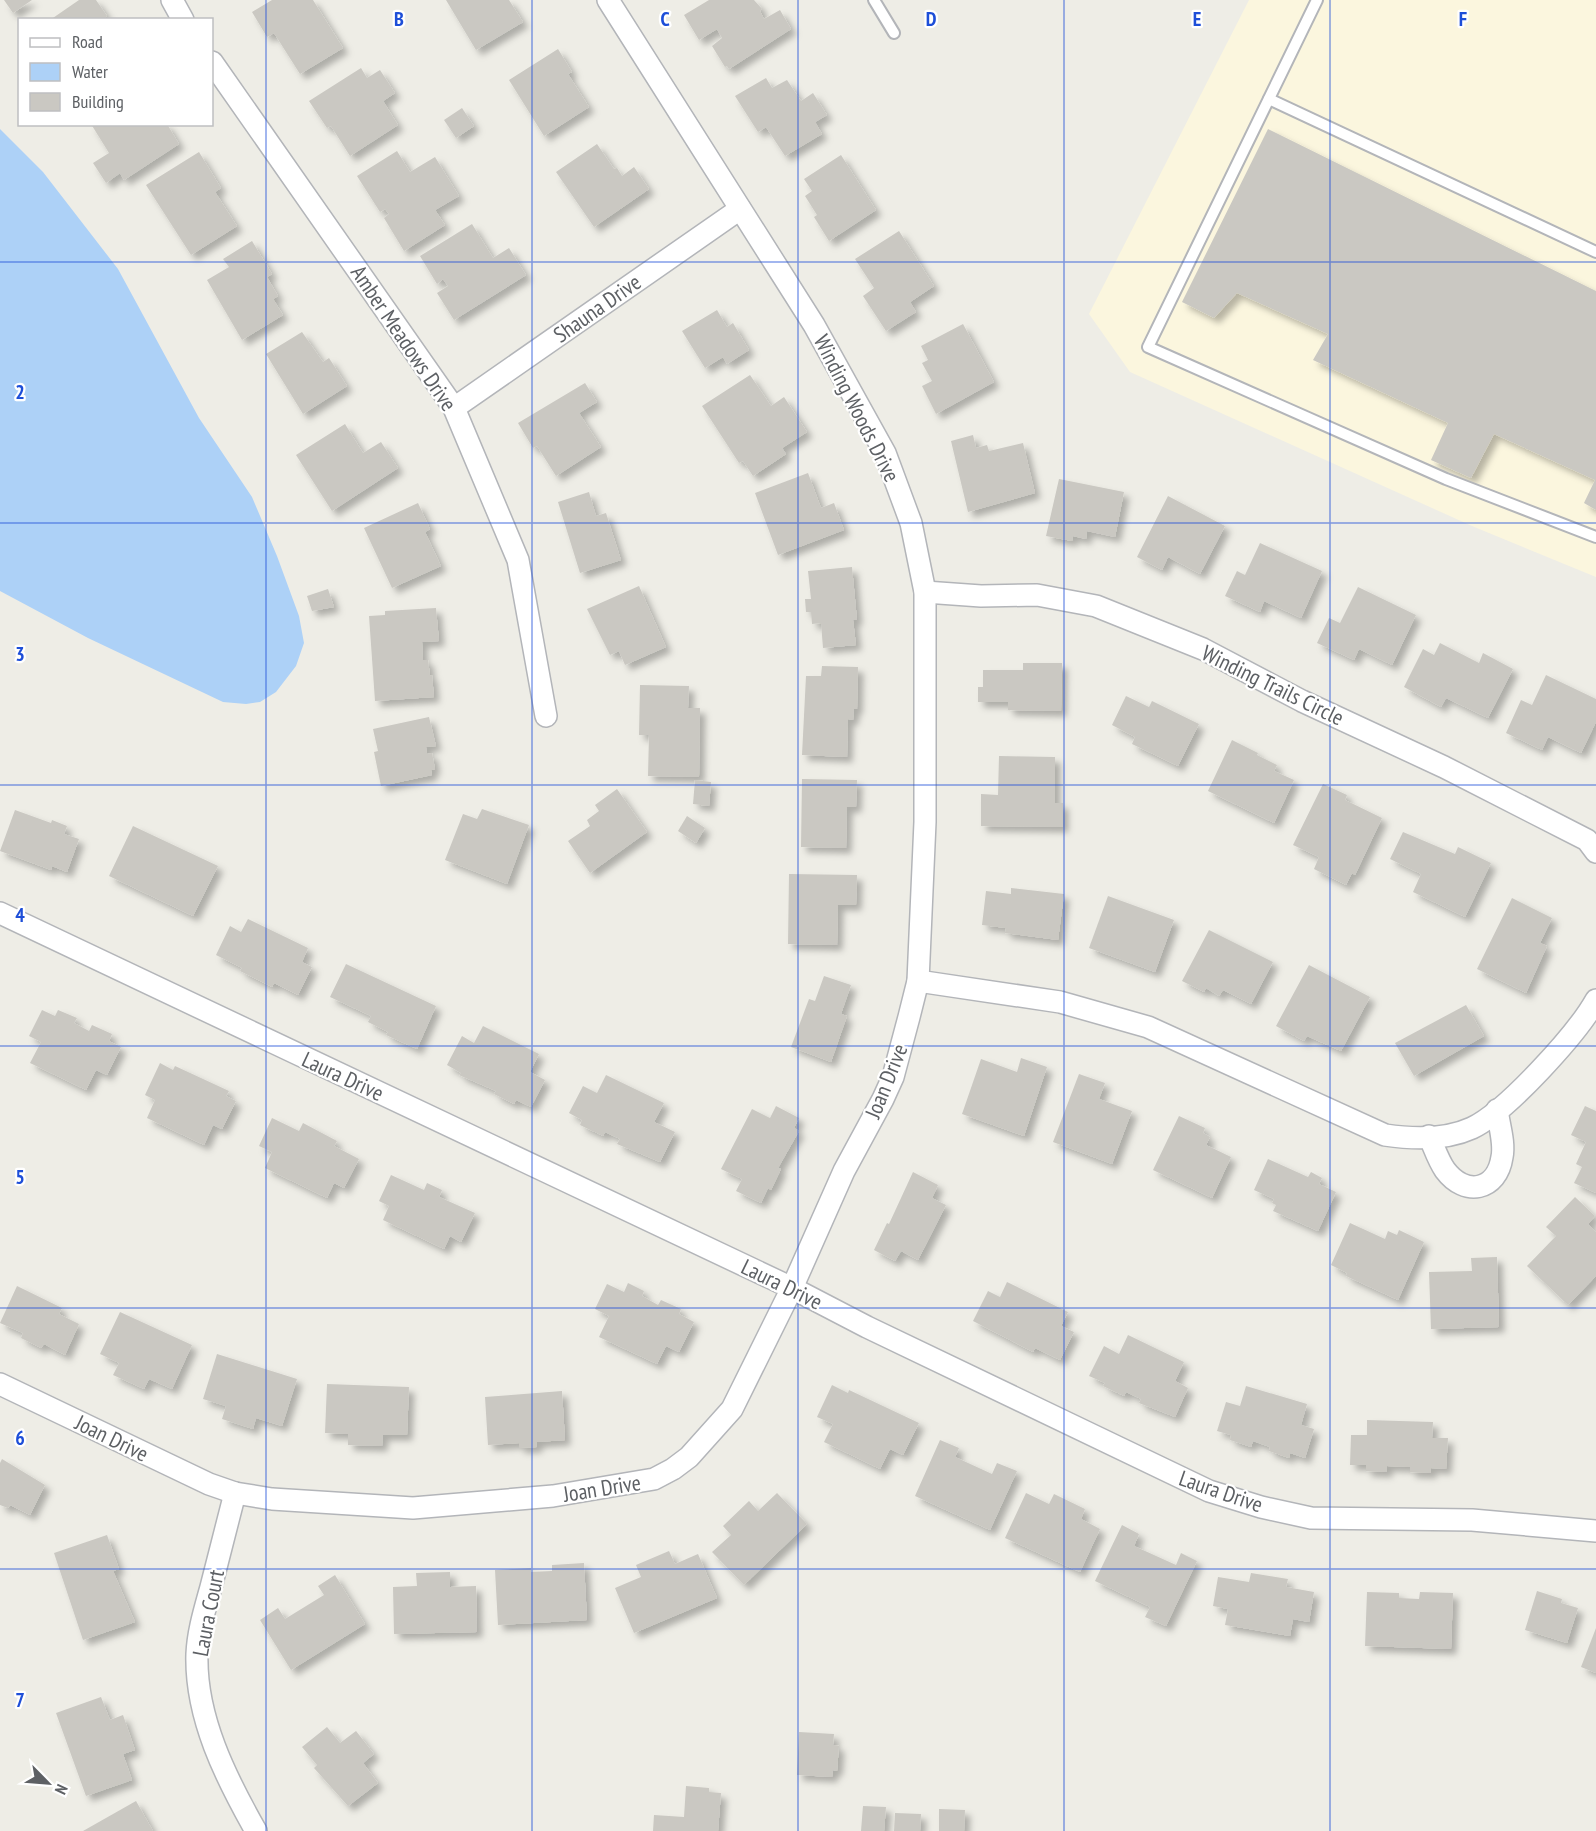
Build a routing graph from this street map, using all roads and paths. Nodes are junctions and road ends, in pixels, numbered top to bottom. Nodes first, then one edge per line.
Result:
1 (172, 0) edge
2 (608, 0) edge
3 (874, 0) edge
4 (1317, 0) edge
5 (182, 18) edge
6 (894, 33) dead end
7 (213, 63) edge
8 (1269, 99) junction
9 (740, 209) junction
10 (1596, 252) edge
11 (454, 408) junction
12 (1596, 537) edge
13 (925, 592) junction
14 (546, 716) dead end
15 (1596, 852) edge
16 (0, 913) edge
17 (918, 981) junction
18 (1596, 1000) edge
19 (1497, 1110) junction
20 (1429, 1136) junction
21 (792, 1288) junction
22 (0, 1384) edge
23 (235, 1493) junction
24 (1596, 1531) edge
25 (256, 1831) edge

1 - 5 street
2 - 9 street, Winding Woods Drive
3 - 6 lane
4 - 8 lane
7 - 11 street, Amber Meadows Drive
8 - 10 lane
8 - 12 lane
9 - 11 street, Shauna Drive
9 - 13 street, Winding Woods Drive
11 - 14 street, Amber Meadows Drive
13 - 15 street, Winding Trails Circle
13 - 17 street, Winding Woods Drive
16 - 21 street, Laura Drive
17 - 20 street
17 - 21 street, Joan Drive
18 - 19 street
19 - 20 street
19 - 20 street
21 - 23 street, Joan Drive
21 - 24 street, Laura Drive
22 - 23 street, Joan Drive
23 - 25 street, Laura Court

